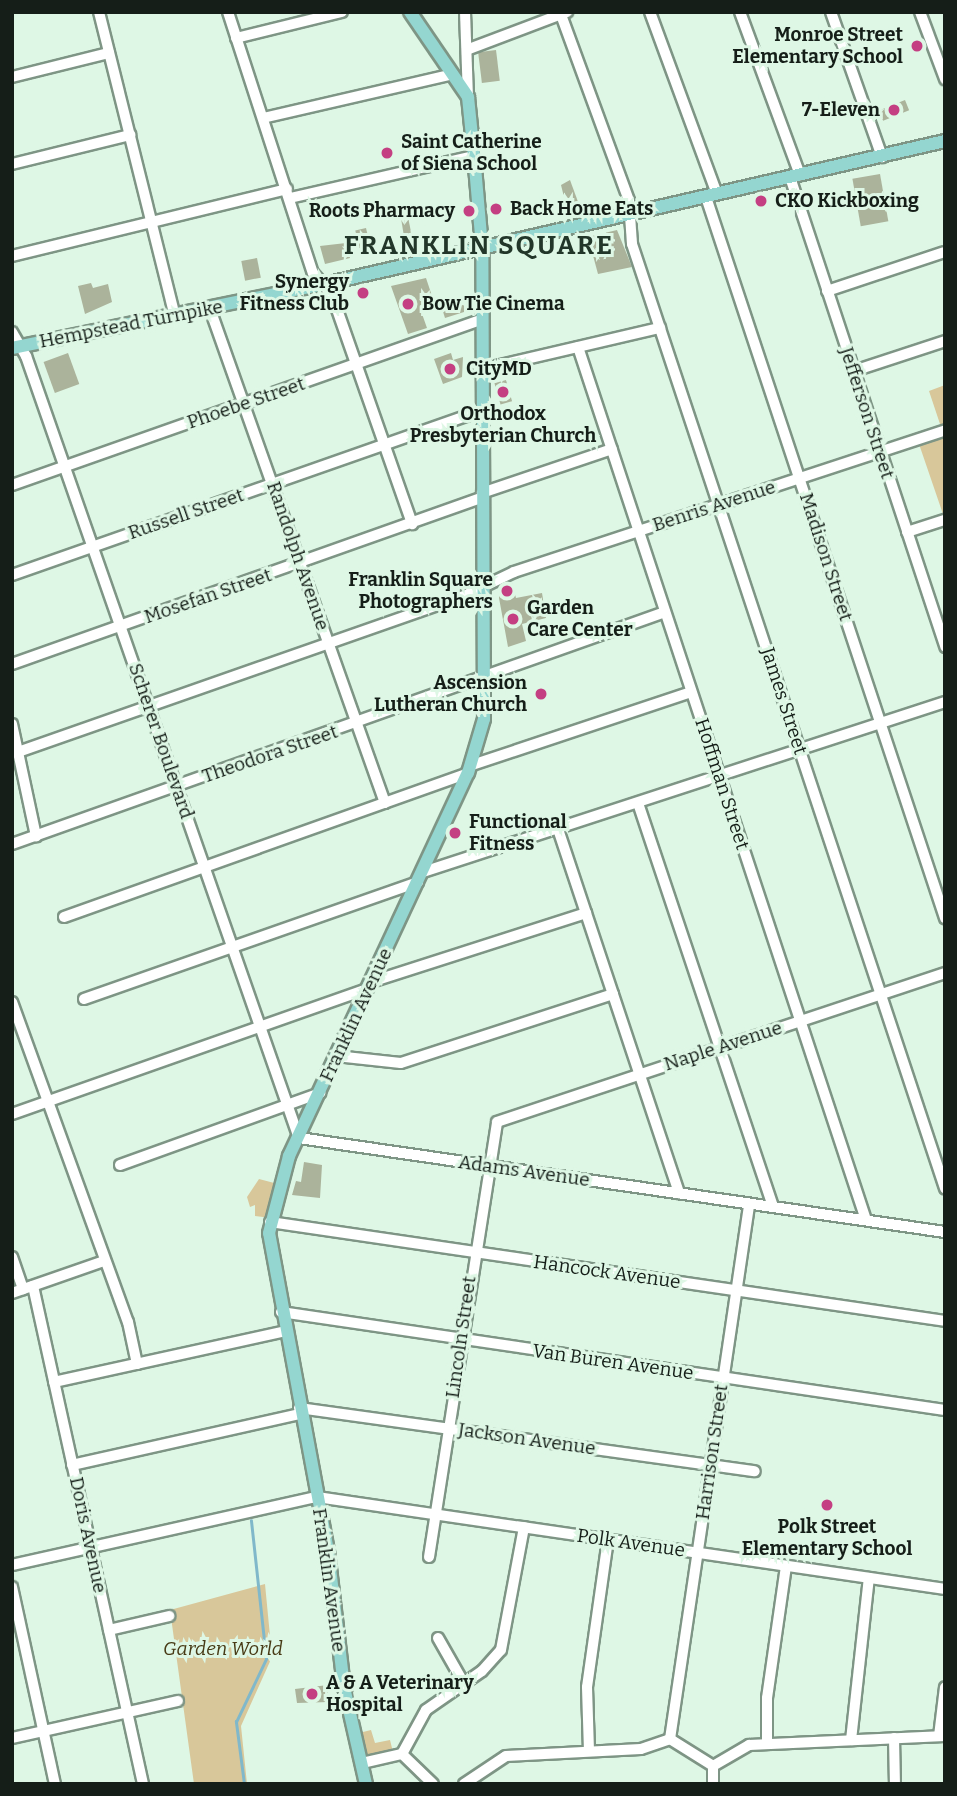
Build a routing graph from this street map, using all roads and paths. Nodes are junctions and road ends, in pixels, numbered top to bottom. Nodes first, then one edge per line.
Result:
1 (99, 12) edge
2 (228, 12) edge
3 (342, 12) edge
4 (410, 12) edge
5 (465, 12) edge
6 (650, 12) edge
7 (740, 12) edge
8 (831, 12) edge
9 (920, 12) edge
10 (563, 13) edge
11 (236, 38) junction
12 (469, 49) junction
13 (109, 53) junction
14 (453, 74) junction
15 (12, 77) edge
16 (945, 79) edge
17 (468, 97) junction
18 (264, 118) junction
19 (130, 135) junction
20 (945, 141) edge
21 (474, 156) junction
22 (882, 157) junction
23 (12, 164) edge
24 (795, 176) junction
25 (289, 193) junction
26 (711, 196) junction
27 (628, 215) junction
28 (152, 223) junction
29 (482, 247) junction
30 (944, 252) edge
31 (12, 256) edge
32 (325, 284) junction
33 (827, 291) junction
34 (210, 309) junction
35 (174, 316) junction
36 (479, 321) junction
37 (660, 328) junction
38 (12, 332) edge
39 (945, 341) edge
40 (16, 347) edge
41 (578, 347) junction
42 (356, 364) junction
43 (479, 370) junction
44 (854, 371) junction
45 (244, 403) junction
46 (480, 411) junction
47 (945, 430) edge
48 (384, 444) junction
49 (611, 450) junction
50 (880, 452) junction
51 (64, 466) junction
52 (800, 478) junction
53 (272, 483) junction
54 (12, 485) edge
55 (482, 496) junction
56 (719, 505) junction
57 (944, 520) edge
58 (412, 524) junction
59 (638, 531) junction
60 (907, 532) junction
61 (93, 547) junction
62 (300, 563) junction
63 (12, 575) edge
64 (484, 585) junction
65 (945, 609) edge
66 (665, 612) junction
67 (934, 613) junction
68 (121, 626) junction
69 (328, 643) junction
70 (945, 647) edge
71 (12, 664) edge
72 (486, 675) junction
73 (691, 692) junction
74 (945, 702) edge
75 (149, 706) junction
76 (357, 723) junction
77 (880, 723) junction
78 (12, 724) edge
79 (800, 749) junction
80 (18, 752) junction
81 (470, 769) junction
82 (719, 776) junction
83 (177, 786) junction
84 (385, 803) junction
85 (638, 803) junction
86 (558, 829) junction
87 (36, 836) junction
88 (12, 844) edge
89 (205, 866) junction
90 (421, 877) junction
91 (586, 913) junction
92 (64, 916) dead end
93 (945, 918) edge
94 (233, 946) junction
95 (945, 973) edge
96 (369, 985) junction
97 (613, 994) junction
98 (881, 994) junction
99 (84, 999) dead end
100 (12, 1002) edge
101 (800, 1021) junction
102 (262, 1026) junction
103 (720, 1047) junction
104 (336, 1056) junction
105 (639, 1074) junction
106 (320, 1093) junction
107 (47, 1101) junction
108 (288, 1104) junction
109 (12, 1114) edge
110 (500, 1121) joint
111 (299, 1138) junction
112 (120, 1165) dead end
113 (486, 1166) junction
114 (945, 1188) edge
115 (679, 1194) junction
116 (749, 1206) junction
117 (774, 1207) junction
118 (866, 1220) junction
119 (270, 1222) junction
120 (945, 1232) edge
121 (473, 1253) junction
122 (12, 1257) edge
123 (104, 1261) junction
124 (28, 1287) junction
125 (735, 1291) junction
126 (12, 1293) edge
127 (281, 1312) junction
128 (945, 1321) edge
129 (285, 1331) junction
130 (461, 1340) junction
131 (137, 1364) junction
132 (723, 1378) junction
133 (54, 1382) junction
134 (945, 1410) edge
135 (300, 1411) junction
136 (448, 1427) junction
137 (72, 1465) junction
138 (710, 1465) junction
139 (755, 1472) dead end
140 (317, 1497) junction
141 (435, 1514) junction
142 (524, 1527) junction
143 (608, 1539) junction
144 (90, 1548) junction
145 (698, 1553) junction
146 (429, 1557) dead end
147 (12, 1565) edge
148 (786, 1566) junction
149 (869, 1578) junction
150 (12, 1587) edge
151 (945, 1589) edge
152 (169, 1616) dead end
153 (109, 1630) junction
154 (438, 1638) dead end
155 (463, 1682) junction
156 (945, 1687) edge
157 (178, 1701) dead end
158 (127, 1713) junction
159 (44, 1731) junction
160 (942, 1736) edge
161 (12, 1738) edge
162 (894, 1738) junction
163 (670, 1739) junction
164 (851, 1740) junction
165 (767, 1744) junction
166 (589, 1751) junction
167 (402, 1754) junction
168 (362, 1763) junction
169 (713, 1766) junction
170 (55, 1784) edge
171 (143, 1784) edge
172 (366, 1784) edge
173 (433, 1784) edge
174 (464, 1784) edge
175 (713, 1784) edge
176 (895, 1784) edge

1 - 13 street
2 - 11 street
3 - 11 street
4 - 14 main road
5 - 12 street
6 - 26 street, Madison Street
7 - 24 street, Jefferson Street
8 - 22 street
9 - 16 street
10 - 12 street
10 - 27 street, James Street
11 - 18 street
12 - 17 street
13 - 15 street
13 - 19 street
14 - 17 main road
14 - 18 street
17 - 21 main road, Franklin Avenue
18 - 25 street
19 - 23 street
19 - 28 street
20 - 22 main road, Hempstead Turnpike
21 - 25 street
21 - 29 main road, Franklin Avenue
22 - 24 main road, Hempstead Turnpike
24 - 26 main road, Hempstead Turnpike
24 - 33 street, Jefferson Street
25 - 28 street
25 - 32 street
26 - 27 main road, Hempstead Turnpike
26 - 52 street, Madison Street
27 - 29 main road, Hempstead Turnpike
27 - 37 street, James Street
28 - 31 street
28 - 35 street
29 - 32 main road, Hempstead Turnpike
29 - 36 main road, Franklin Avenue
30 - 33 street
32 - 34 main road, Hempstead Turnpike
32 - 42 street
33 - 44 street, Jefferson Street
34 - 35 main road, Hempstead Turnpike
34 - 45 street, Randolph Avenue
35 - 40 main road, Hempstead Turnpike
36 - 42 street, Phoebe Street
36 - 43 main road, Franklin Avenue
37 - 41 street
37 - 56 street, James Street
38 - 40 street, Scherer Boulevard
39 - 44 street
40 - 51 street, Scherer Boulevard
41 - 43 street
41 - 49 street, Hoffman Street
42 - 45 street, Phoebe Street
42 - 48 street
43 - 46 main road, Franklin Avenue
44 - 50 street, Jefferson Street
45 - 51 street, Phoebe Street
45 - 53 street, Randolph Avenue
46 - 48 street, Russell Street
46 - 55 main road, Franklin Avenue
47 - 50 street, Benris Avenue
48 - 53 street, Russell Street
48 - 58 street
49 - 55 street, Mosefan Street
49 - 59 street, Hoffman Street
50 - 52 street, Benris Avenue
50 - 60 street, Jefferson Street
51 - 54 street, Phoebe Street
51 - 61 street, Scherer Boulevard
52 - 56 street, Benris Avenue
52 - 77 street, Madison Street
53 - 61 street, Russell Street
53 - 62 street, Randolph Avenue
55 - 58 street, Mosefan Street
55 - 64 main road, Franklin Avenue
56 - 59 street, Benris Avenue
56 - 79 street, James Street
57 - 60 street
58 - 62 street, Mosefan Street
59 - 64 street, Benris Avenue
59 - 66 street, Hoffman Street
60 - 67 street, Jefferson Street
61 - 63 street, Russell Street
61 - 68 street, Scherer Boulevard
62 - 68 street, Mosefan Street
62 - 69 street, Randolph Avenue
64 - 69 street, Benris Avenue
64 - 72 main road, Franklin Avenue
65 - 67 street
66 - 72 street, Theodora Street
66 - 73 street, Hoffman Street
67 - 70 street, Jefferson Street
68 - 71 street, Mosefan Street
68 - 75 street, Scherer Boulevard
69 - 75 street, Benris Avenue
69 - 76 street, Randolph Avenue
72 - 76 street, Theodora Street
72 - 81 main road, Franklin Avenue
73 - 81 street
73 - 82 street, Hoffman Street
74 - 77 street
75 - 80 street, Benris Avenue
75 - 83 street, Scherer Boulevard
76 - 83 street, Theodora Street
76 - 84 street, Randolph Avenue
77 - 79 street
77 - 93 street, Madison Street
78 - 80 street
79 - 82 street
79 - 98 street, James Street
80 - 87 street
81 - 84 street
81 - 90 main road, Franklin Avenue
82 - 85 street
82 - 101 street, Hoffman Street
83 - 87 street, Theodora Street
83 - 89 street, Scherer Boulevard
84 - 89 street
85 - 86 street
85 - 103 street
86 - 90 street
86 - 91 street
87 - 88 street, Theodora Street
89 - 92 street
89 - 94 street, Scherer Boulevard
90 - 94 street
90 - 96 main road, Franklin Avenue
91 - 96 street
91 - 97 street
94 - 99 street
94 - 102 street, Scherer Boulevard
95 - 98 street, Naple Avenue
96 - 102 street
96 - 104 main road, Franklin Avenue
97 - 104 street
97 - 105 street
98 - 101 street, Naple Avenue
98 - 114 street, James Street
100 - 107 street
101 - 103 street, Naple Avenue
101 - 118 street, Hoffman Street
102 - 107 street
102 - 108 street, Scherer Boulevard
103 - 105 street, Naple Avenue
103 - 117 street
104 - 106 main road, Franklin Avenue
105 - 110 street, Naple Avenue
105 - 115 street
106 - 108 street
106 - 111 main road, Franklin Avenue
107 - 109 street
107 - 123 street
108 - 111 street, Scherer Boulevard
108 - 112 street
110 - 113 street, Lincoln Street
111 - 113 street, Adams Avenue
111 - 119 main road, Franklin Avenue
113 - 115 street, Adams Avenue
113 - 121 street, Lincoln Street
115 - 116 street, Adams Avenue
116 - 117 street, Adams Avenue
116 - 125 street, Harrison Street
117 - 118 street
118 - 120 street
119 - 121 street, Hancock Avenue
119 - 127 main road, Franklin Avenue
121 - 125 street, Hancock Avenue
121 - 130 street, Lincoln Street
122 - 124 street, Doris Avenue
123 - 124 street
123 - 131 street
124 - 126 street
124 - 133 street, Doris Avenue
125 - 128 street, Hancock Avenue
125 - 132 street, Harrison Street
127 - 129 main road, Franklin Avenue
127 - 130 street, Van Buren Avenue
129 - 131 street
129 - 135 main road, Franklin Avenue
130 - 132 street, Van Buren Avenue
130 - 136 street, Lincoln Street
131 - 133 street
132 - 134 street, Van Buren Avenue
132 - 138 street, Harrison Street
133 - 137 street, Doris Avenue
135 - 136 street, Jackson Avenue
135 - 137 street, Jackson Avenue
135 - 140 main road, Franklin Avenue
136 - 138 street, Jackson Avenue
136 - 141 street, Lincoln Street
137 - 144 street, Doris Avenue
138 - 139 street, Jackson Avenue
138 - 145 street, Harrison Street
140 - 141 street, Polk Avenue
140 - 144 street
140 - 168 main road, Franklin Avenue
141 - 142 street, Polk Avenue
141 - 146 street, Lincoln Street
142 - 143 street, Polk Avenue
142 - 155 street
143 - 145 street, Polk Avenue
143 - 166 street
144 - 147 street
144 - 153 street, Doris Avenue
145 - 148 street, Polk Avenue
145 - 163 street, Harrison Street
148 - 149 street, Polk Avenue
148 - 165 street
149 - 151 street, Polk Avenue
149 - 164 street
150 - 159 street
152 - 153 street
153 - 158 street, Doris Avenue
154 - 155 street
155 - 167 street
156 - 160 street
157 - 158 street
158 - 159 street
158 - 171 street, Doris Avenue
159 - 161 street
159 - 170 street
160 - 162 street
162 - 164 street
162 - 176 street
163 - 166 street
163 - 169 street
164 - 165 street
165 - 169 street
166 - 174 street
167 - 168 street
167 - 173 street
168 - 172 main road, Franklin Avenue
169 - 175 street

